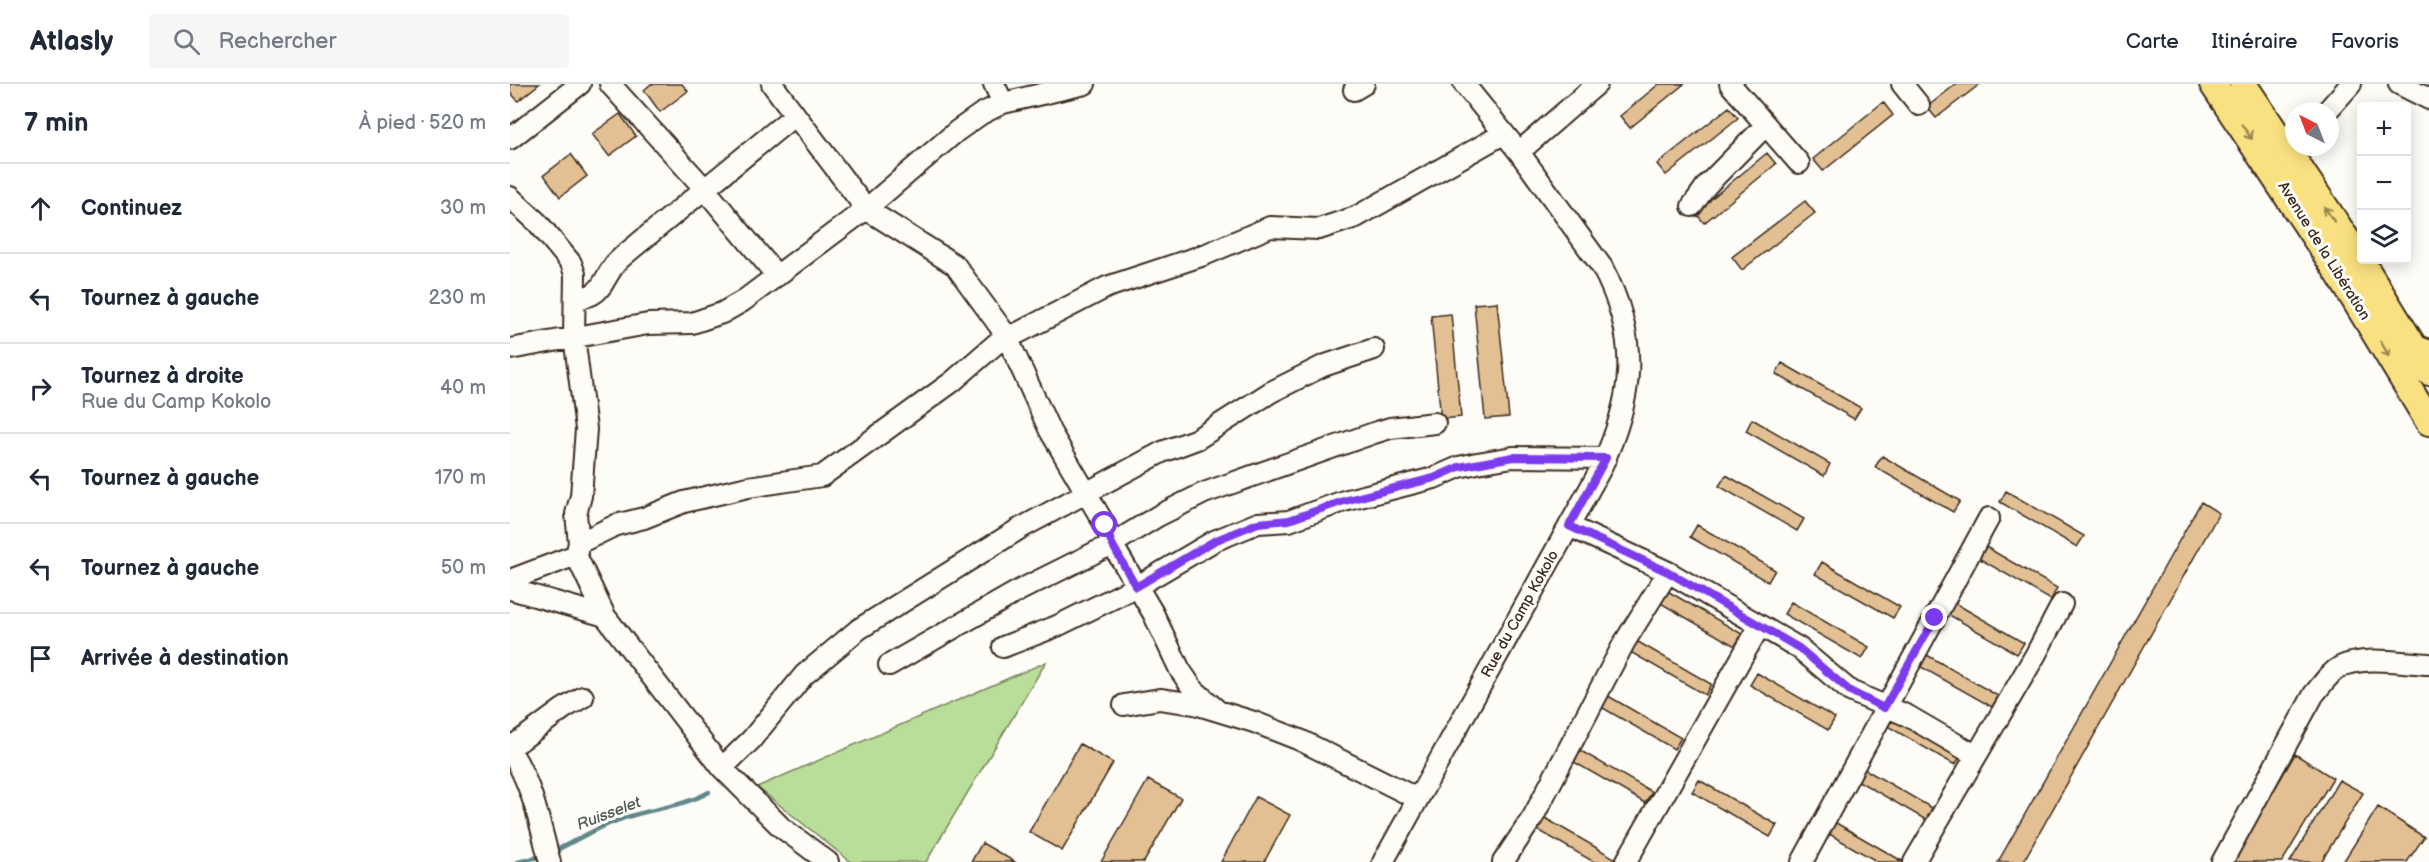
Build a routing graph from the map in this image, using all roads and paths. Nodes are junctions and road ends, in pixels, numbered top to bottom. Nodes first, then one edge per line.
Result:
1 (580, 84) edge
2 (610, 84) edge
3 (772, 84) edge
4 (994, 84) edge
5 (1085, 84) edge
6 (1464, 84) edge
7 (1730, 84) edge
8 (1902, 84) edge
9 (2213, 84) edge
10 (2243, 84) edge
11 (2351, 84) edge
12 (2398, 84) edge
13 (1587, 87) edge
14 (2429, 99) edge
15 (2335, 102) edge
16 (1003, 103) junction
17 (1919, 105) dead end
18 (795, 115) junction
19 (1766, 125) junction
20 (1503, 134) junction
21 (2285, 134) edge
22 (510, 139) edge
23 (1519, 152) junction
24 (2299, 156) edge
25 (1799, 163) dead end
26 (704, 188) junction
27 (510, 197) edge
28 (1692, 206) dead end
29 (866, 208) junction
30 (777, 276) junction
31 (575, 299) junction
32 (1006, 335) junction
33 (574, 336) junction
34 (510, 349) edge
35 (1374, 349) dead end
36 (2425, 360) edge
37 (2429, 422) edge
38 (1435, 423) dead end
39 (1606, 458) junction
40 (1086, 495) junction
41 (1989, 518) dead end
42 (1569, 526) junction
43 (1112, 544) junction
44 (577, 549) junction
45 (1668, 572) junction
46 (510, 580) edge
47 (1136, 587) junction
48 (510, 589) edge
49 (2062, 604) dead end
50 (605, 616) junction
51 (1759, 627) junction
52 (1003, 647) dead end
53 (2429, 664) edge
54 (889, 665) dead end
55 (583, 697) dead end
56 (1124, 705) dead end
57 (1884, 708) junction
58 (1218, 711) junction
59 (510, 749) edge
60 (1975, 755) junction
61 (722, 768) junction
62 (1418, 799) junction
63 (550, 862) edge
64 (828, 862) edge
65 (1383, 862) edge
66 (1503, 862) edge
67 (1626, 862) edge
68 (1802, 862) edge
69 (1914, 862) edge
70 (2222, 862) edge

1 - 22 street
2 - 26 street
3 - 18 street
4 - 16 street
5 - 16 street
6 - 20 street, Rue du Camp Kokolo
7 - 19 street
8 - 17 street
9 -> 37 main road, Avenue de la Libération
10 - 21 main road, Avenue de la Libération
11 - 15 street
12 - 14 street
13 - 23 street
16 - 29 street
18 - 26 street
18 - 29 street
19 - 25 street
19 - 28 street
20 - 23 street, Rue du Camp Kokolo
20 - 32 street
23 - 39 street, Rue du Camp Kokolo
36 -> 24 main road, Avenue de la Libération
26 - 30 street
26 - 31 street
27 - 31 street
29 - 30 street
29 - 32 street
30 - 33 street
31 - 33 street
32 - 40 street
32 - 44 street
33 - 34 street
33 - 44 street
35 - 40 street
38 - 43 street
39 - 42 street, Rue du Camp Kokolo
39 - 47 street
40 - 43 street
40 - 61 street
41 - 57 street
42 - 45 street
42 - 62 street, Rue du Camp Kokolo
43 - 47 street
43 - 54 street
44 - 46 street
44 - 50 street
45 - 51 street
45 - 66 street
47 - 52 street
47 - 58 street
48 - 50 street
49 - 60 street
50 - 61 street
51 - 57 street
51 - 67 street
53 - 70 street
55 - 59 street
56 - 58 street
57 - 60 street
57 - 68 street
58 - 62 street
59 - 63 street
60 - 69 street
61 - 64 street
62 - 65 street, Rue du Camp Kokolo

